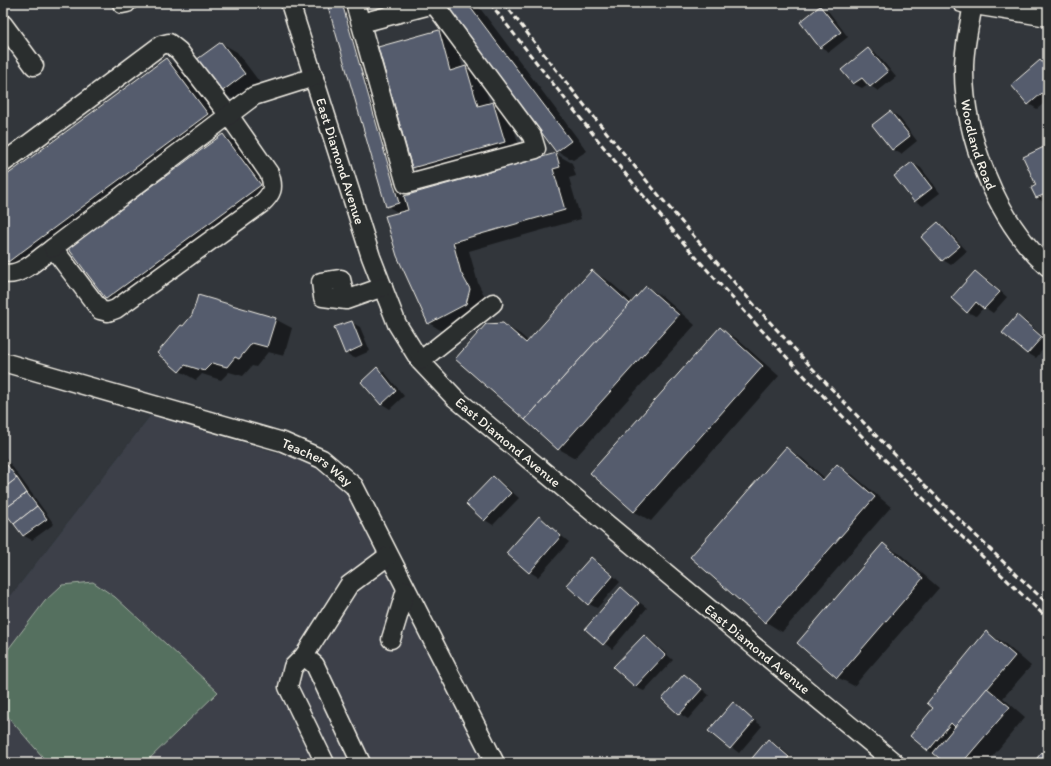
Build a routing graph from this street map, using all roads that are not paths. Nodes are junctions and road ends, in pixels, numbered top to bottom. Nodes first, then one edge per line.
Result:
1 (290, 3) edge
2 (355, 3) edge
3 (969, 4) edge
4 (1048, 17) edge
5 (361, 23) junction
6 (3, 24) edge
7 (34, 66) dead end
8 (314, 77) junction
9 (228, 114) junction
10 (3, 163) edge
11 (53, 248) junction
12 (1048, 268) edge
13 (3, 273) edge
14 (383, 287) junction
15 (346, 300) dead end
16 (493, 303) dead end
17 (420, 361) junction
18 (3, 362) edge
19 (388, 556) junction
20 (406, 590) junction
21 (391, 639) dead end
22 (304, 656) junction
23 (325, 763) edge
24 (361, 763) edge
25 (495, 763) edge
26 (895, 763) edge

1 - 8 street, East Diamond Avenue
2 - 5 street
3 - 4 street
3 - 12 street, Woodland Road
5 - 5 street
6 - 7 street
8 - 9 street
8 - 14 street, East Diamond Avenue
9 - 10 street
9 - 11 street
9 - 11 street
11 - 13 street
14 - 15 street
14 - 17 street, East Diamond Avenue
16 - 17 street
17 - 26 street, East Diamond Avenue
18 - 19 street, Teachers Way
19 - 20 street, Teachers Way
19 - 22 street
20 - 21 street
20 - 25 street, Teachers Way
22 - 23 street
22 - 24 street

